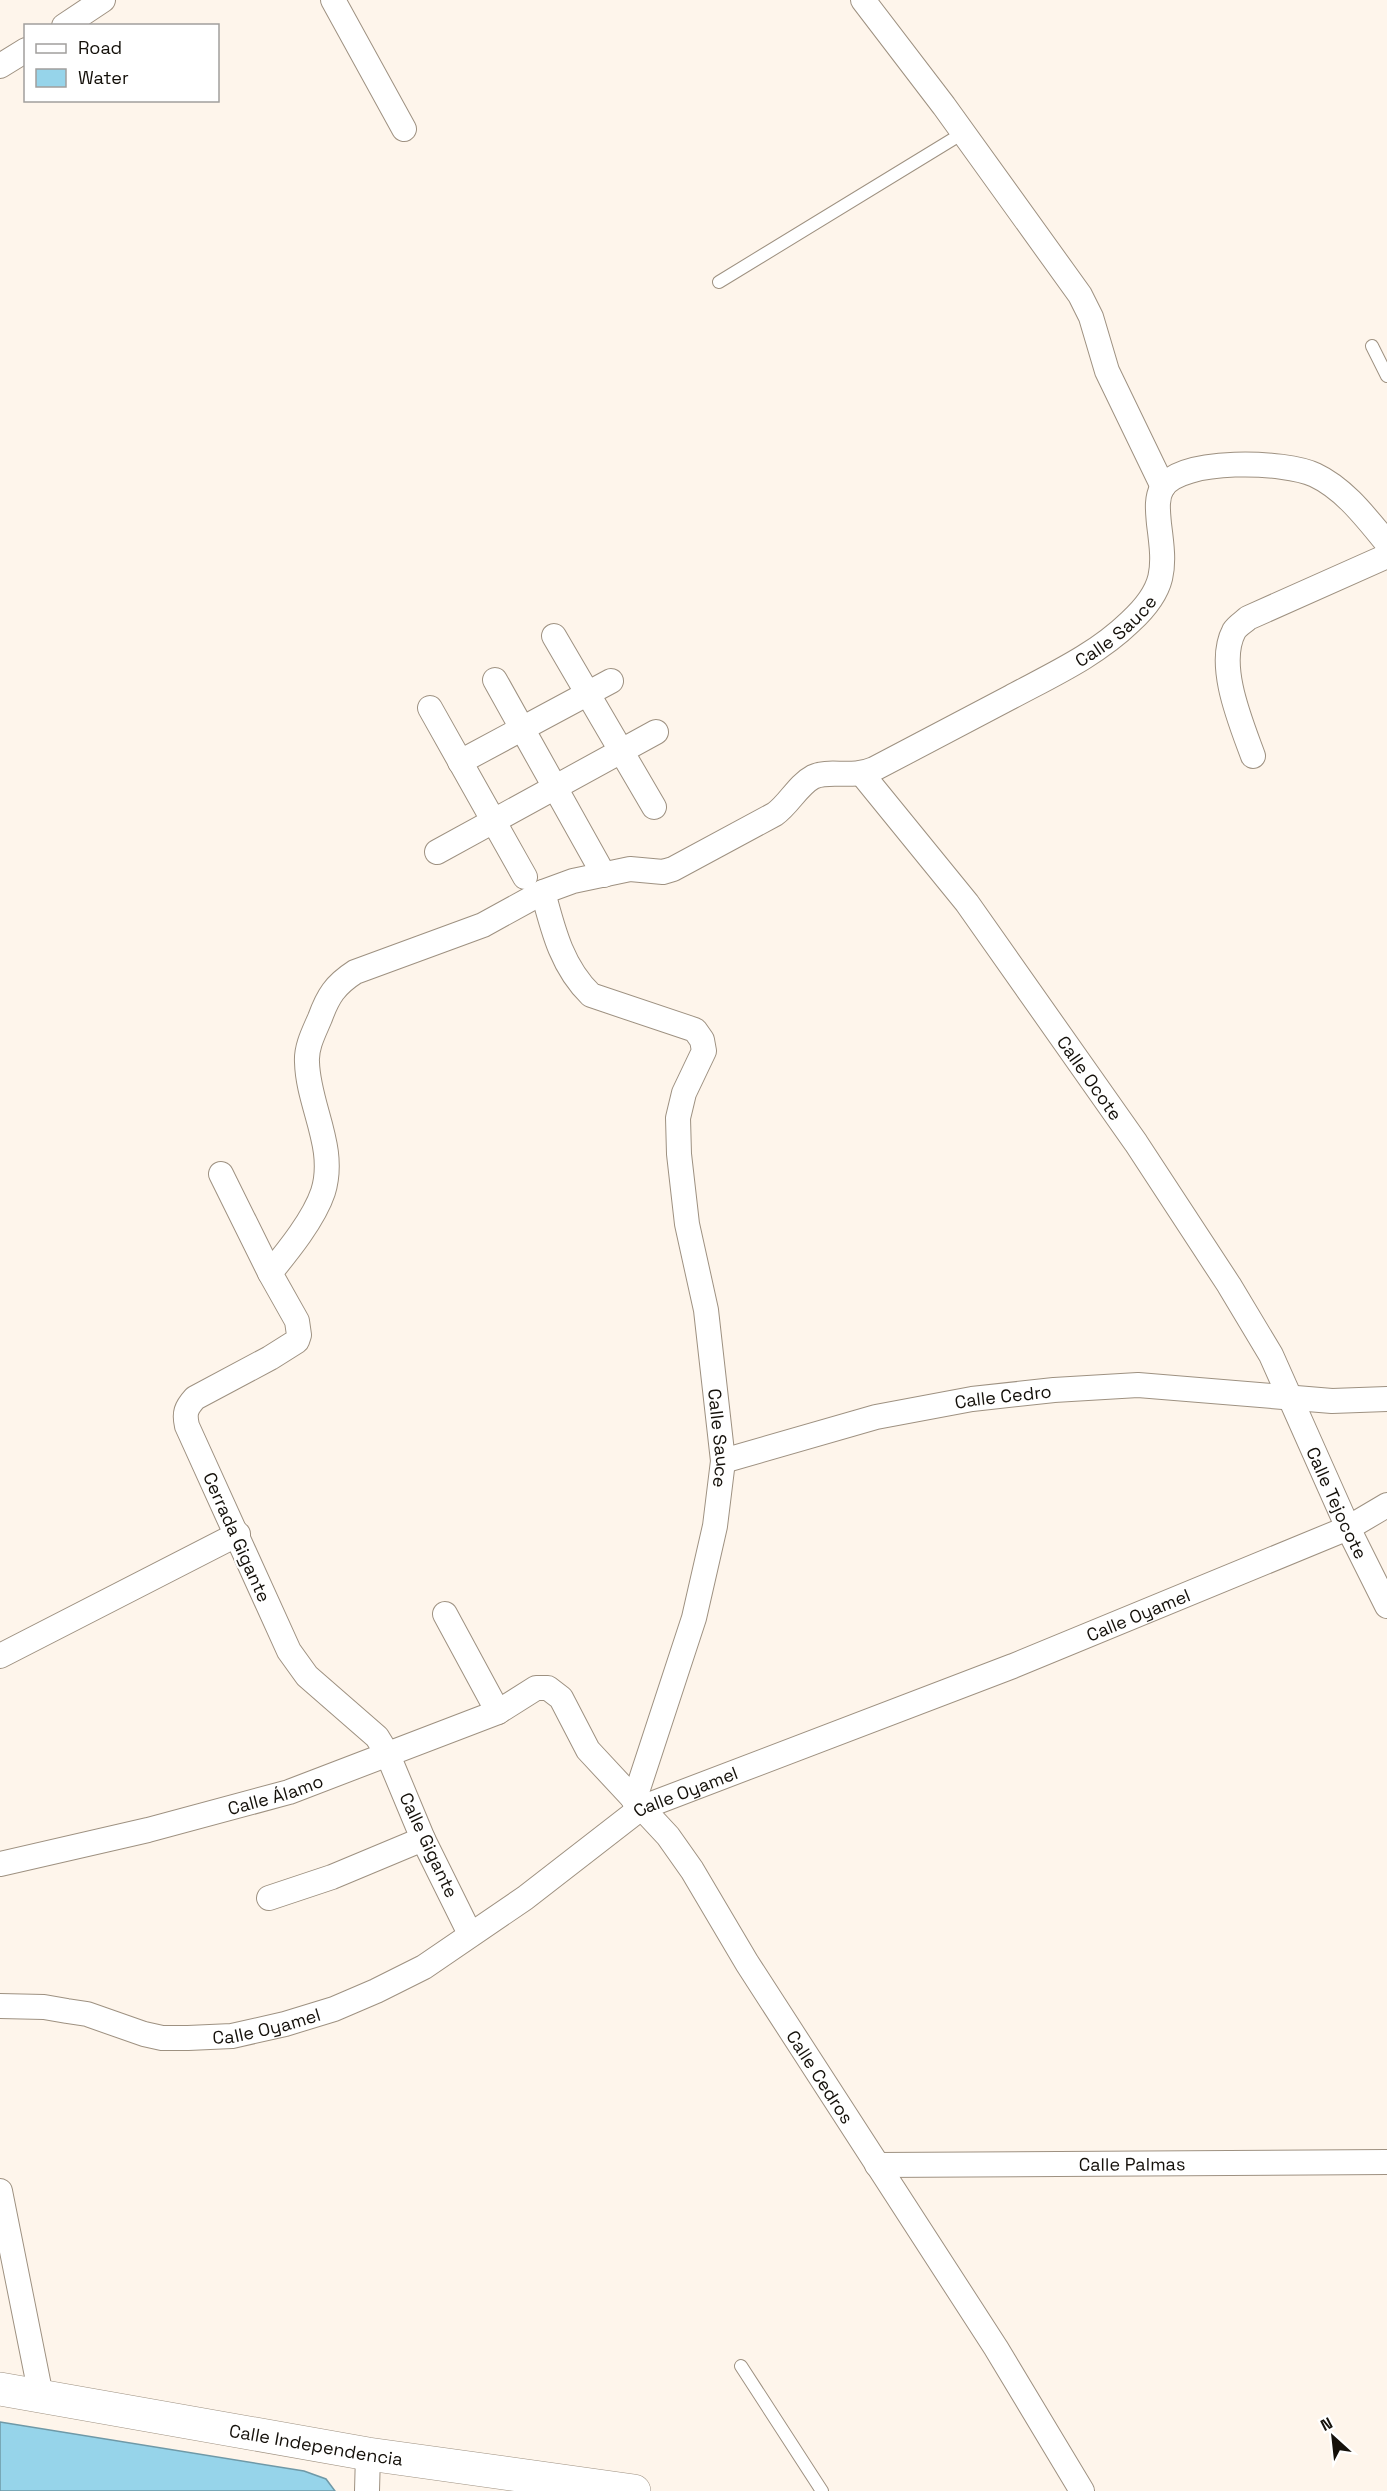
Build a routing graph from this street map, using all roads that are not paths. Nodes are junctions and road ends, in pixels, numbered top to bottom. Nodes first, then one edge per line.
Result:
1 (103, 0) edge
2 (333, 0) edge
3 (862, 0) edge
4 (67, 24) edge
5 (24, 51) edge
6 (0, 66) edge
7 (404, 129) dead end
8 (963, 133) junction
9 (718, 282) dead end
10 (1372, 346) dead end
11 (1387, 376) edge
12 (1163, 487) junction
13 (1387, 543) edge
14 (1387, 556) edge
15 (554, 636) dead end
16 (495, 680) dead end
17 (611, 681) dead end
18 (588, 692) junction
19 (429, 708) dead end
20 (522, 728) junction
21 (656, 732) dead end
22 (623, 751) junction
23 (1253, 756) dead end
24 (460, 762) junction
25 (862, 774) junction
26 (556, 789) junction
27 (654, 807) dead end
28 (494, 822) junction
29 (437, 852) dead end
30 (604, 875) junction
31 (534, 885) junction
32 (221, 1174) dead end
33 (270, 1273) junction
34 (1290, 1398) junction
35 (1387, 1399) edge
36 (723, 1461) junction
37 (1387, 1505) edge
38 (1348, 1528) junction
39 (238, 1534) junction
40 (1387, 1606) edge
41 (445, 1614) dead end
42 (0, 1656) edge
43 (536, 1688) joint
44 (498, 1712) junction
45 (388, 1755) junction
46 (638, 1804) junction
47 (423, 1839) junction
48 (0, 1862) edge
49 (269, 1898) dead end
50 (470, 1934) junction
51 (0, 2006) edge
52 (1387, 2162) edge
53 (877, 2165) junction
54 (0, 2191) edge
55 (741, 2366) dead end
56 (0, 2389) edge
57 (41, 2396) junction
58 (369, 2454) junction
59 (367, 2491) edge
60 (634, 2491) edge
61 (822, 2491) edge
62 (1082, 2491) edge

1 - 4 street
2 - 7 street
3 - 8 street
5 - 6 street
8 - 9 lane
8 - 12 street
10 - 11 lane
12 - 13 street
12 - 25 street, Calle Sauce
14 - 23 street
15 - 18 street
16 - 20 street
17 - 18 street
18 - 20 street
18 - 22 street
19 - 24 street, Calle Sauce
20 - 24 street
20 - 26 street
21 - 22 street
22 - 26 street
22 - 27 street
24 - 28 street, Calle Sauce
25 - 30 street, Calle Sauce
25 - 34 street, Calle Ocote
26 - 28 street
26 - 30 street
28 - 29 street
28 - 31 street, Calle Sauce
30 - 31 street, Calle Sauce
31 - 33 street, Calle Sauce
31 - 36 street, Calle Sauce
32 - 33 street
33 - 39 street, Cerrada Gigante
34 - 35 street, Calle Cedro
34 - 36 street, Calle Cedro
34 - 38 street, Calle Tejocote
36 - 46 street, Calle Sauce
37 - 38 street, Calle Oyamel
38 - 40 street, Calle Tejocote
38 - 46 street, Calle Oyamel
39 - 42 street
39 - 45 street, Cerrada Gigante
41 - 44 street
43 - 44 street, Calle Álamo
43 - 46 street, Calle Cedros
44 - 45 street, Calle Álamo
45 - 47 street, Calle Gigante
45 - 48 street, Calle Álamo
46 - 50 street, Calle Oyamel
46 - 53 street, Calle Cedros
47 - 49 street
47 - 50 street, Calle Gigante
50 - 51 street, Calle Oyamel
52 - 53 street, Calle Palmas
53 - 62 street, Calle Cedros
54 - 57 street
55 - 61 lane
56 - 57 main road, Calle Independencia
57 - 58 main road, Calle Independencia
58 - 59 street
58 - 60 main road, Calle Independencia

